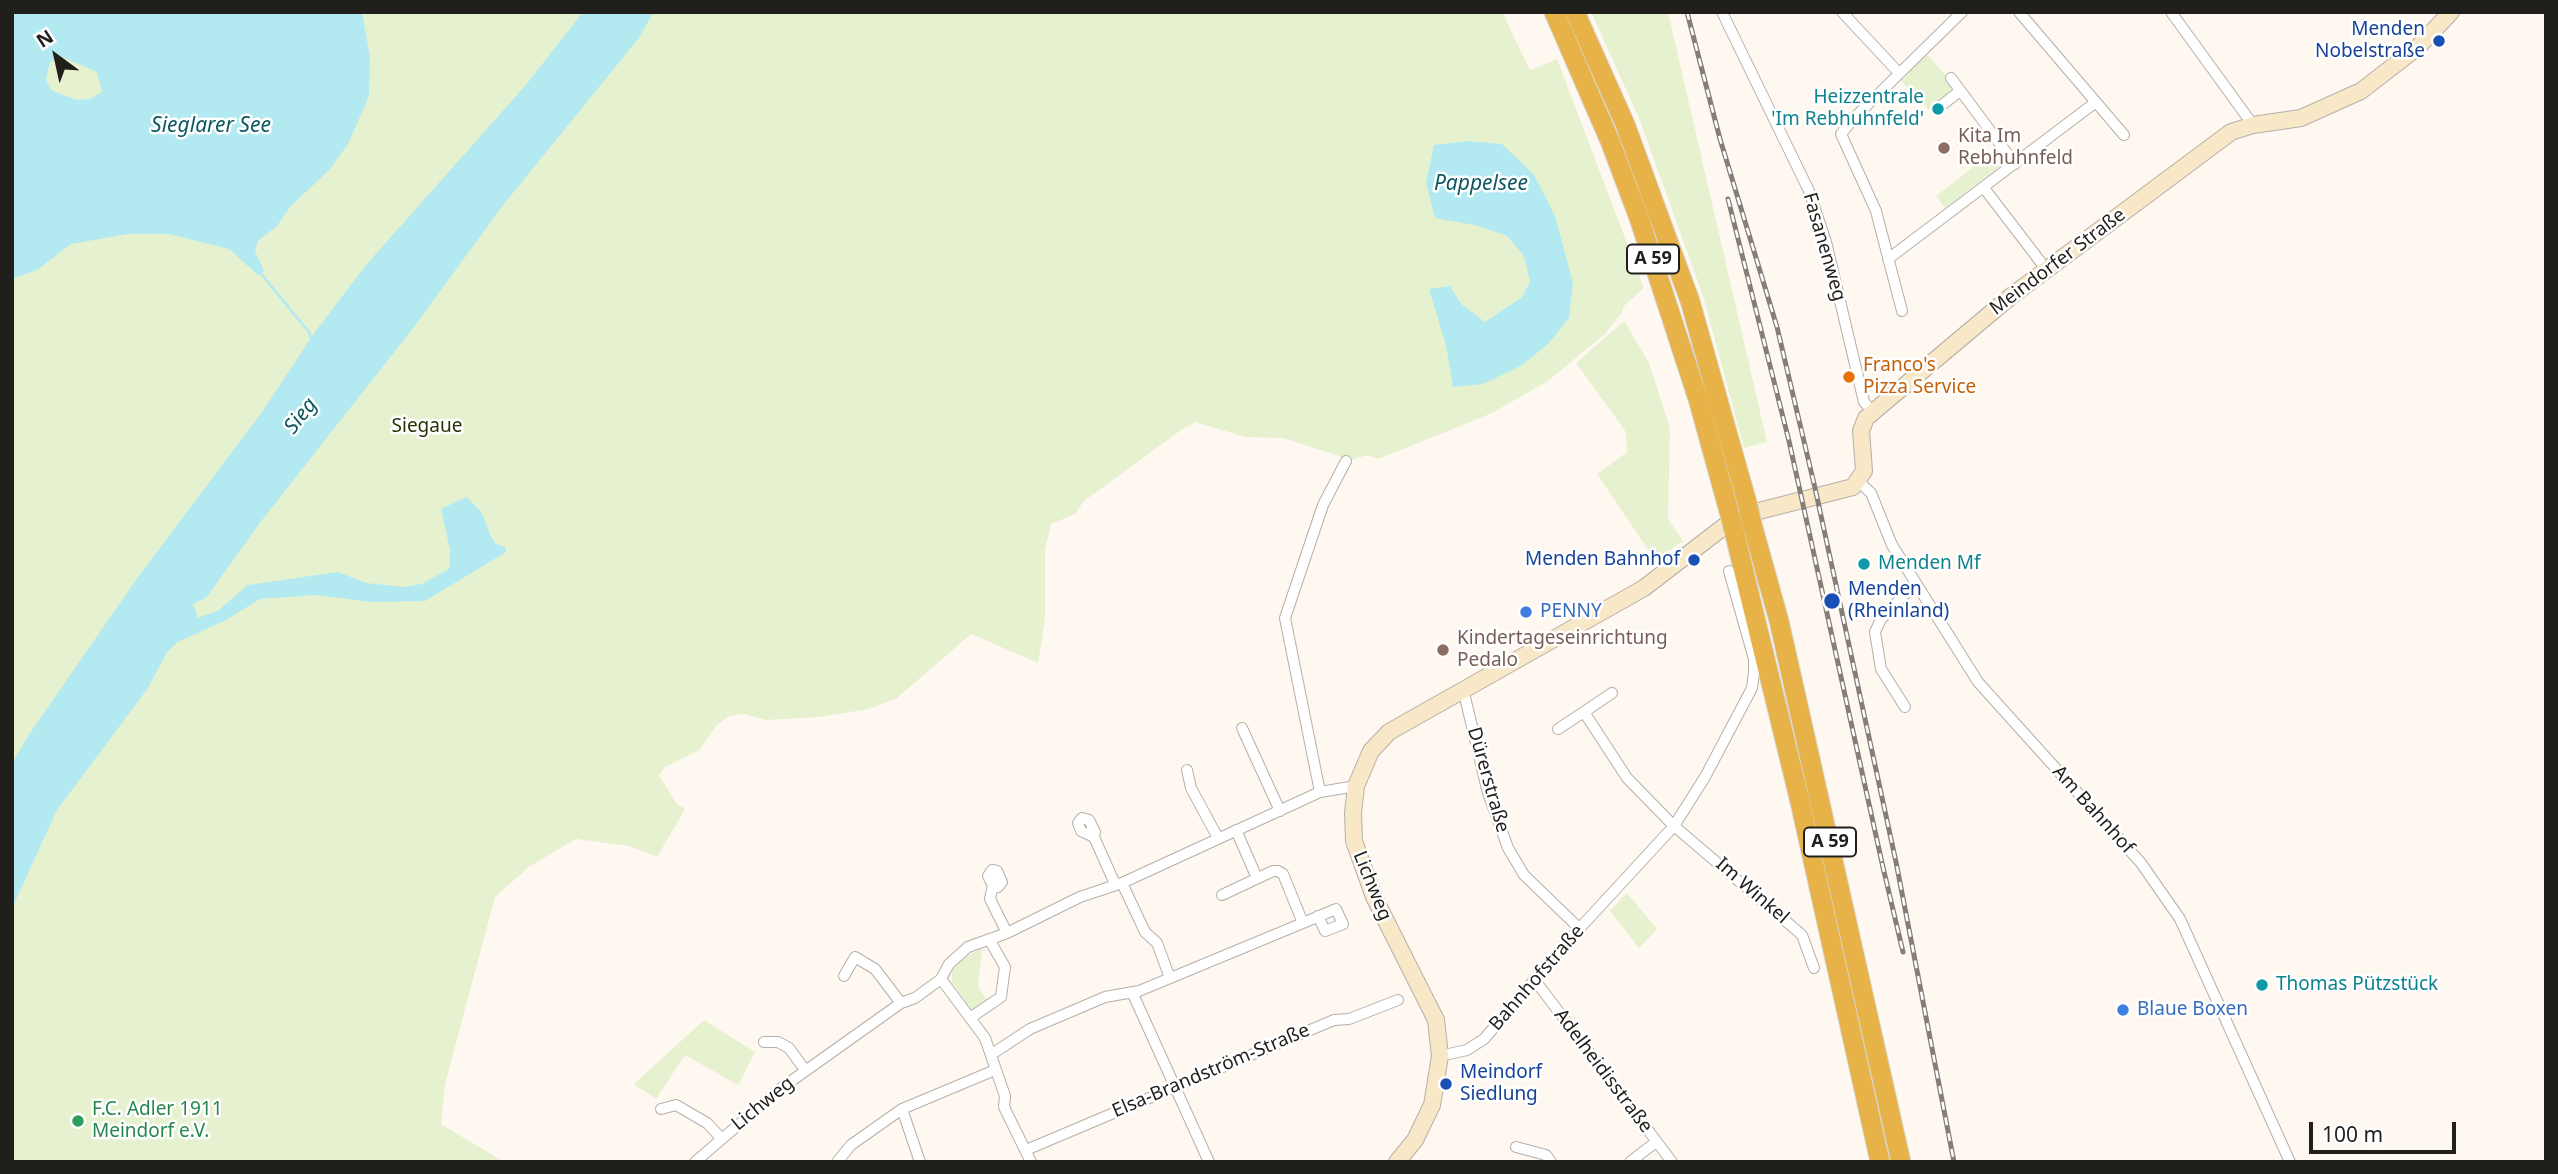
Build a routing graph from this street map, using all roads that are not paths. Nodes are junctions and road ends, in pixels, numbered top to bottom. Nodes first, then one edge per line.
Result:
1 (1554, 12) edge
2 (1575, 12) edge
3 (1723, 12) edge
4 (1842, 12) edge
5 (1962, 12) edge
6 (2019, 12) edge
7 (2171, 12) edge
8 (2451, 12) edge
9 (1899, 72) junction
10 (1951, 78) dead end
11 (1961, 91) junction
12 (2096, 102) junction
13 (1942, 105) dead end
14 (2253, 125) junction
15 (2124, 135) dead end
16 (2015, 164) junction
17 (1984, 188) junction
18 (1888, 259) junction
19 (2046, 269) junction
20 (1902, 311) dead end
21 (1872, 411) junction
22 (1346, 461) dead end
23 (1859, 482) junction
24 (1741, 519) junction
25 (1729, 571) dead end
26 (1915, 584) junction
27 (1463, 689) junction
28 (1612, 693) dead end
29 (1905, 707) dead end
30 (1584, 712) junction
31 (1242, 728) dead end
32 (1558, 729) dead end
33 (1187, 770) dead end
34 (1356, 786) junction
35 (1320, 793) junction
36 (1280, 811) junction
37 (1674, 826) junction
38 (1236, 830) junction
39 (1094, 837) dead end
40 (1218, 838) junction
41 (1257, 878) junction
42 (1119, 883) junction
43 (993, 886) dead end
44 (1222, 895) dead end
45 (1318, 916) dead end
46 (1303, 923) junction
47 (1579, 928) junction
48 (1007, 933) junction
49 (989, 939) junction
50 (1814, 968) dead end
51 (844, 976) dead end
52 (1170, 978) junction
53 (941, 979) junction
54 (1534, 979) junction
55 (1132, 992) junction
56 (1398, 1000) dead end
57 (901, 1003) junction
58 (970, 1018) junction
59 (764, 1042) dead end
60 (992, 1054) junction
61 (1440, 1056) junction
62 (805, 1070) junction
63 (995, 1070) junction
64 (1174, 1086) junction
65 (661, 1109) dead end
66 (902, 1109) junction
67 (721, 1138) junction
68 (1656, 1142) junction
69 (1516, 1147) dead end
70 (1026, 1150) junction
71 (695, 1162) edge
72 (837, 1162) edge
73 (920, 1162) edge
74 (1031, 1162) edge
75 (1209, 1162) edge
76 (1397, 1162) edge
77 (1551, 1162) edge
78 (1630, 1162) edge
79 (1672, 1162) edge
80 (1880, 1162) edge
81 (1901, 1162) edge
82 (2290, 1162) edge

1 - 24 highway, A 59
2 - 24 highway, A 59
3 - 21 street, Fasanenweg
4 - 9 street
5 - 9 street
6 - 12 street
7 - 14 street
8 - 14 main road, Meindorfer Straße
9 - 18 street
10 - 11 street
11 - 13 street
11 - 16 street
12 - 15 street
12 - 16 street
14 - 19 main road, Meindorfer Straße
16 - 17 street
17 - 18 street
17 - 19 street
18 - 20 street
19 - 21 main road, Meindorfer Straße
21 - 23 main road
22 - 35 street
23 - 26 street, Am Bahnhof
23 - 27 main road
24 - 80 highway, A 59
24 - 81 highway, A 59
25 - 37 street, Bahnhofstraße
26 - 29 street
26 - 82 street, Am Bahnhof
27 - 34 main road
27 - 47 street, Dürerstraße
28 - 30 street
30 - 32 street
30 - 37 street
31 - 36 street
33 - 40 street
34 - 35 street, Lichweg
34 - 61 main road, Lichweg
35 - 36 street, Lichweg
36 - 38 street, Lichweg
37 - 47 street, Bahnhofstraße
37 - 50 street, Im Winkel
38 - 40 street, Lichweg
38 - 41 street
39 - 42 street
40 - 42 street, Lichweg
41 - 44 street
41 - 46 street
42 - 48 street, Lichweg
42 - 52 street
43 - 48 street
45 - 46 street
46 - 52 street
47 - 54 street, Bahnhofstraße
48 - 49 street, Lichweg
49 - 53 street, Lichweg
49 - 58 street
51 - 57 street
52 - 55 street
53 - 57 street, Lichweg
53 - 58 street
54 - 61 street, Bahnhofstraße
54 - 68 street, Adelheidisstraße
55 - 60 street
55 - 64 street
56 - 64 street, Elsa-Brandström-Straße
57 - 62 street, Lichweg
58 - 60 street
59 - 62 street, Lichweg
60 - 63 street
61 - 76 main road
62 - 67 street, Lichweg
63 - 66 street
63 - 70 street
64 - 70 street, Elsa-Brandström-Straße
64 - 75 street
65 - 67 street, Lichweg
66 - 72 street
66 - 73 street
67 - 71 street, Lichweg
68 - 78 street
68 - 79 street, Adelheidisstraße
69 - 77 street
70 - 74 street

